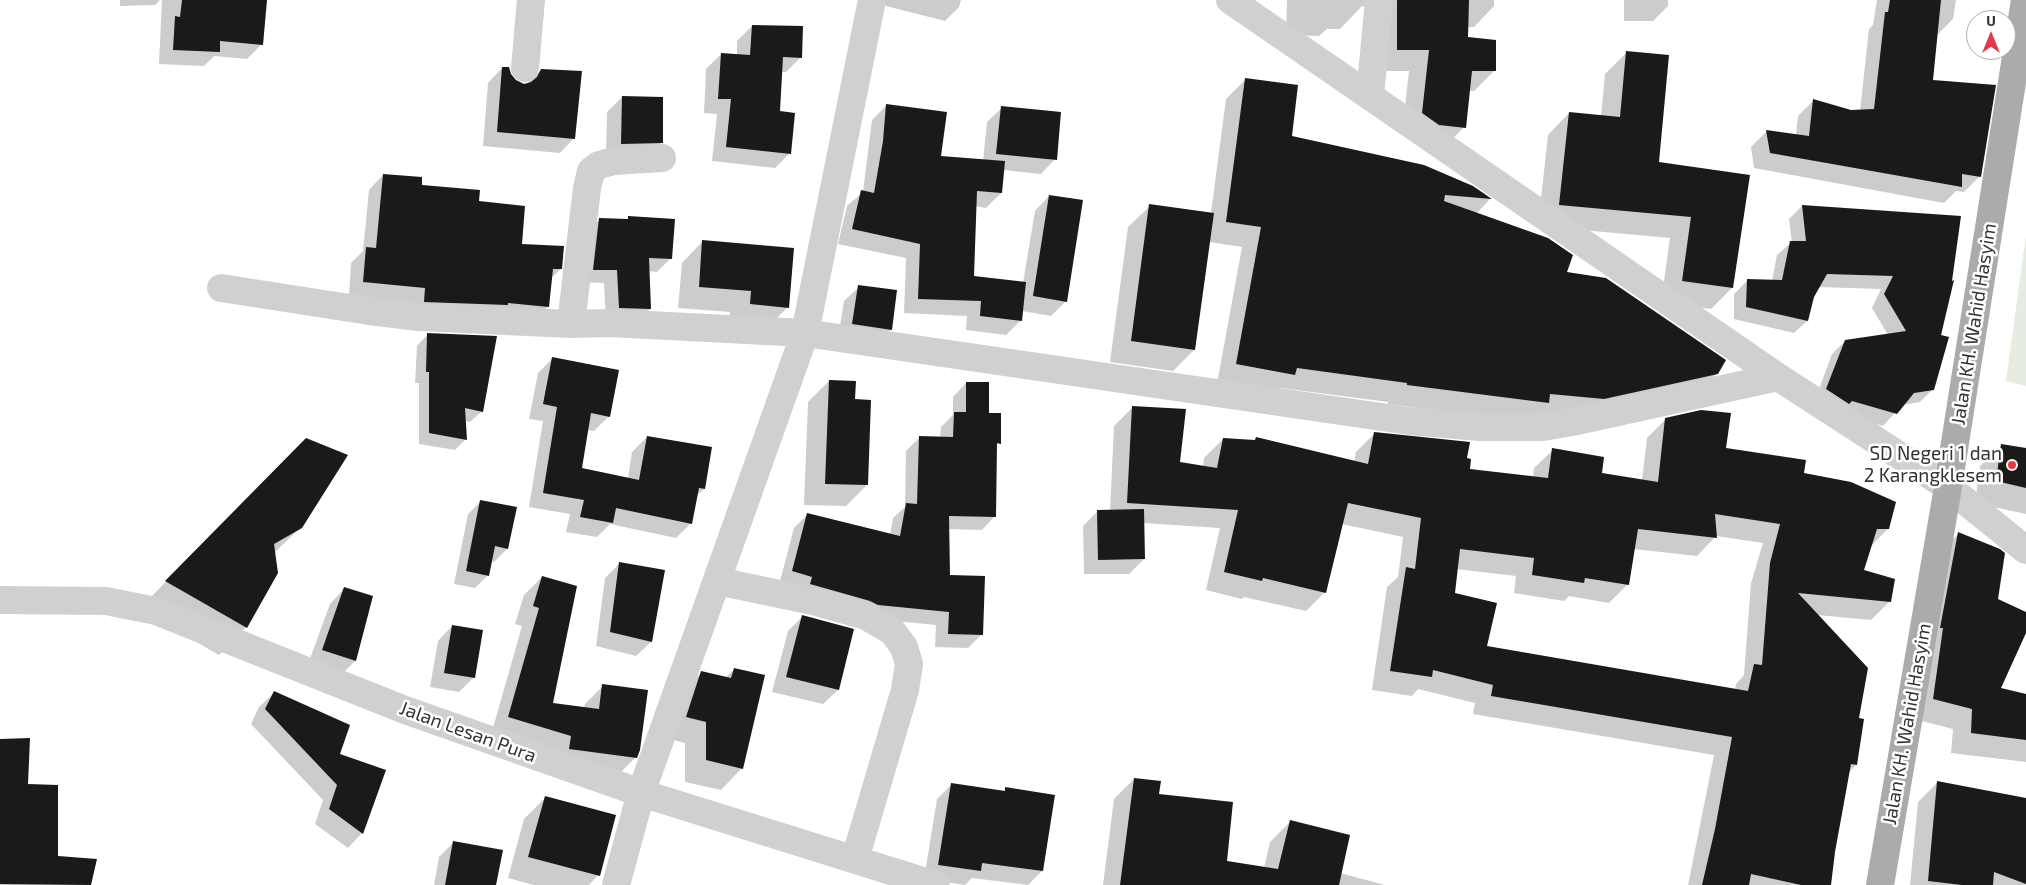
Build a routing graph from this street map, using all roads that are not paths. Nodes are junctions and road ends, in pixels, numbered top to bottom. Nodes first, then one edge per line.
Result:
1 (530, 0) edge
2 (872, 0) edge
3 (1230, 0) edge
4 (1379, 0) edge
5 (2025, 0) edge
6 (526, 68) dead end
7 (1370, 96) junction
8 (662, 158) dead end
9 (221, 288) dead end
10 (571, 324) junction
11 (805, 333) junction
12 (1778, 377) junction
13 (1948, 487) junction
14 (2026, 550) edge
15 (717, 581) junction
16 (0, 600) edge
17 (641, 793) junction
18 (856, 859) junction
19 (899, 879) edge
20 (616, 885) edge
21 (936, 885) edge
22 (1880, 885) edge

1 - 6 street
2 - 11 street
3 - 7 street
4 - 7 street
5 - 13 main road, Jalan KH. Wahid Hasyim
7 - 12 street
8 - 10 street
9 - 10 street
10 - 11 street
11 - 12 street
11 - 15 street
12 - 13 street
13 - 14 street
13 - 22 main road, Jalan KH. Wahid Hasyim
15 - 17 street
15 - 18 street
16 - 17 street, Jalan Lesan Pura
17 - 18 street, Jalan Lesan Pura
17 - 20 street
18 - 19 street, Jalan Lesan Pura
19 - 21 street, Jalan Lesan Pura

